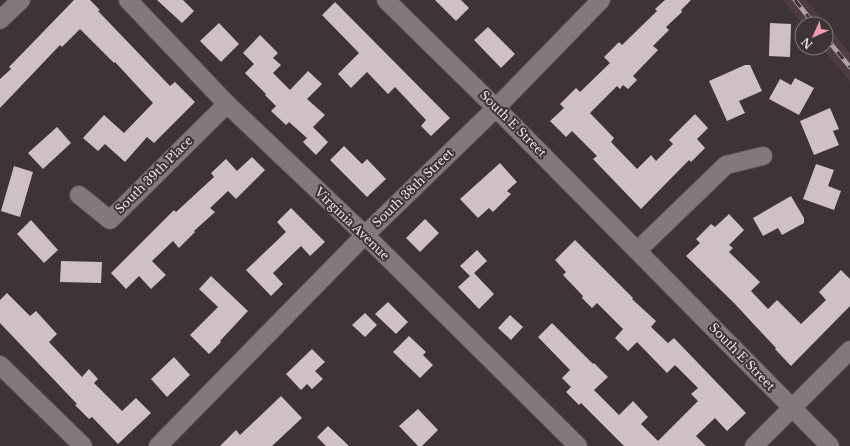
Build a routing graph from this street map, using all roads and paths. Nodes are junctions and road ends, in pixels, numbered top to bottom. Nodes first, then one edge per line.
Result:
1 (20, 0) edge
2 (128, 0) edge
3 (386, 0) edge
4 (601, 0) edge
5 (0, 20) edge
6 (227, 104) junction
7 (496, 108) junction
8 (763, 156) dead end
9 (79, 195) dead end
10 (365, 235) junction
11 (638, 250) junction
12 (850, 350) edge
13 (0, 366) edge
14 (792, 408) junction
15 (83, 446) edge
16 (158, 446) edge
17 (578, 446) edge
18 (754, 446) edge
19 (830, 446) edge

1 - 5 street
2 - 6 street, Virginia Avenue
3 - 7 street, South E Street
4 - 7 street, South 38th Street
6 - 9 street, South 39th Place
6 - 10 street, Virginia Avenue
7 - 10 street, South 38th Street
7 - 11 street, South E Street
8 - 11 street
10 - 16 street, South 38th Street
10 - 17 street, Virginia Avenue
11 - 14 street, South E Street
12 - 14 street
13 - 15 street
14 - 18 street
14 - 19 street, South E Street

